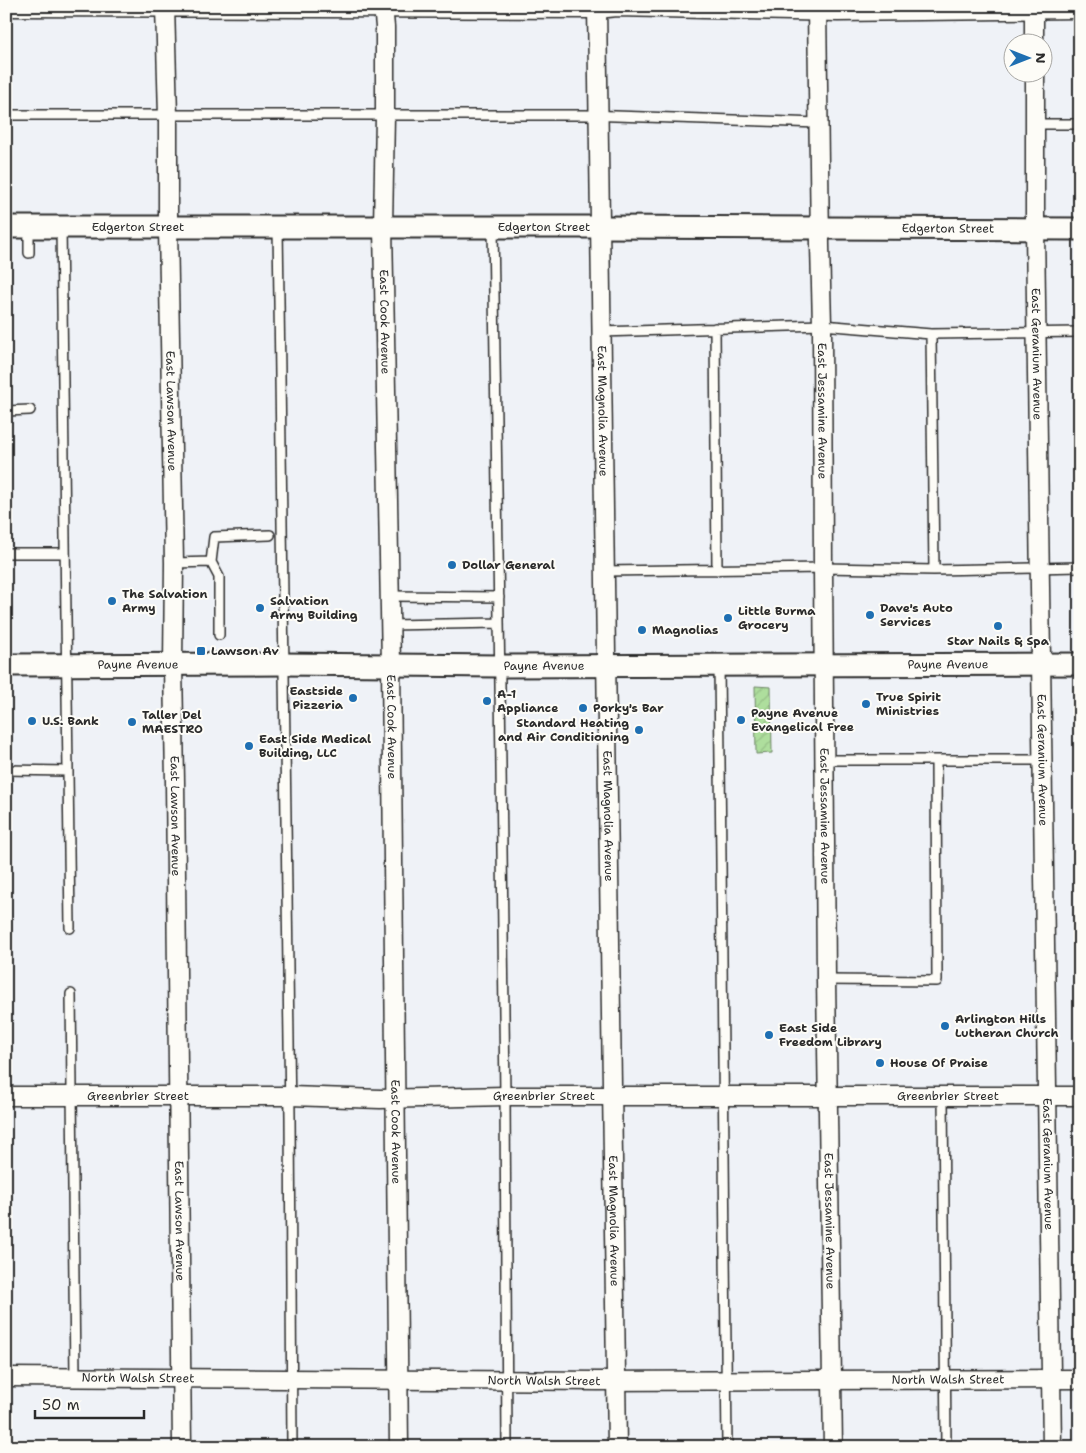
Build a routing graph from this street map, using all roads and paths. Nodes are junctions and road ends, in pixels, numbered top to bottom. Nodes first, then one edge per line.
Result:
1 (6, 7) edge
2 (165, 7) edge
3 (383, 7) edge
4 (597, 7) edge
5 (1034, 8) edge
6 (817, 9) edge
7 (1080, 9) edge
8 (1034, 32) edge
9 (1035, 82) edge
10 (6, 115) edge
11 (385, 115) junction
12 (168, 116) junction
13 (599, 116) junction
14 (818, 123) junction
15 (1036, 124) junction
16 (1080, 124) edge
17 (6, 227) edge
18 (29, 227) junction
19 (60, 227) junction
20 (168, 227) junction
21 (278, 227) junction
22 (383, 227) junction
23 (493, 227) junction
24 (600, 227) junction
25 (820, 228) junction
26 (1035, 229) junction
27 (1080, 229) edge
28 (29, 253) dead end
29 (822, 325) junction
30 (715, 328) junction
31 (601, 332) junction
32 (1036, 332) junction
33 (1080, 332) edge
34 (931, 334) junction
35 (30, 410) dead end
36 (6, 411) edge
37 (270, 535) dead end
38 (6, 553) edge
39 (64, 553) junction
40 (211, 562) junction
41 (174, 563) junction
42 (1080, 567) edge
43 (822, 568) junction
44 (1040, 568) junction
45 (717, 570) junction
46 (934, 570) junction
47 (605, 571) junction
48 (390, 596) junction
49 (499, 596) junction
50 (499, 623) junction
51 (390, 625) junction
52 (219, 635) dead end
53 (283, 664) junction
54 (1042, 664) junction
55 (1080, 664) edge
56 (6, 665) edge
57 (173, 665) junction
58 (391, 665) junction
59 (606, 665) junction
60 (720, 665) junction
61 (823, 665) junction
62 (65, 666) junction
63 (500, 666) junction
64 (824, 760) junction
65 (936, 760) junction
66 (1043, 760) junction
67 (6, 770) edge
68 (67, 771) junction
69 (70, 928) dead end
70 (826, 980) junction
71 (71, 994) dead end
72 (6, 1096) edge
73 (72, 1096) junction
74 (290, 1096) junction
75 (505, 1096) junction
76 (612, 1096) junction
77 (723, 1096) junction
78 (827, 1096) junction
79 (943, 1096) junction
80 (1046, 1096) junction
81 (1080, 1096) edge
82 (178, 1097) junction
83 (395, 1099) junction
84 (6, 1377) edge
85 (75, 1378) junction
86 (182, 1378) junction
87 (291, 1379) junction
88 (399, 1380) junction
89 (506, 1380) junction
90 (726, 1380) junction
91 (832, 1380) junction
92 (945, 1380) junction
93 (1051, 1380) junction
94 (1080, 1380) edge
95 (616, 1381) junction
96 (182, 1447) edge
97 (292, 1447) edge
98 (399, 1447) edge
99 (507, 1447) edge
100 (616, 1447) edge
101 (728, 1447) edge
102 (833, 1447) edge
103 (946, 1447) edge
104 (1052, 1447) edge

1 - 2 street
2 - 3 street
2 - 12 street, East Lawson Avenue
3 - 4 street
3 - 11 street, East Cook Avenue
4 - 6 street
4 - 13 street, East Magnolia Avenue
5 - 6 street
5 - 7 street
5 - 8 street
6 - 14 street, East Jessamine Avenue
9 - 15 street, East Geranium Avenue
10 - 12 lane
11 - 12 lane
11 - 13 lane
11 - 22 street, East Cook Avenue
12 - 20 street, East Lawson Avenue
13 - 14 lane
13 - 24 street, East Magnolia Avenue
14 - 25 street, East Jessamine Avenue
15 - 16 lane
15 - 26 street, East Geranium Avenue
17 - 18 street, Edgerton Street
18 - 19 street, Edgerton Street
18 - 28 lane
19 - 20 street, Edgerton Street
19 - 39 lane
20 - 21 street, Edgerton Street
20 - 41 street, East Lawson Avenue
21 - 22 street, Edgerton Street
21 - 53 lane
22 - 23 street, Edgerton Street
22 - 48 street, East Cook Avenue
23 - 24 street, Edgerton Street
23 - 49 lane
24 - 25 street, Edgerton Street
24 - 31 street, East Magnolia Avenue
25 - 26 street, Edgerton Street
25 - 29 street, East Jessamine Avenue
26 - 27 street, Edgerton Street
26 - 32 street, East Geranium Avenue
29 - 30 lane
29 - 34 lane
29 - 43 street, East Jessamine Avenue
30 - 31 lane
30 - 45 lane
31 - 47 street, East Magnolia Avenue
32 - 33 lane
32 - 34 lane
32 - 44 street, East Geranium Avenue
34 - 46 lane
35 - 36 lane
37 - 40 lane
38 - 39 lane
39 - 62 lane
40 - 41 lane
40 - 52 lane
41 - 57 street, East Lawson Avenue
42 - 44 lane
43 - 45 lane
43 - 46 lane
43 - 61 street, East Jessamine Avenue
44 - 46 lane
44 - 54 street, East Geranium Avenue
45 - 47 lane
47 - 59 street, East Magnolia Avenue
48 - 49 lane
48 - 51 street, East Cook Avenue
49 - 50 lane
50 - 51 lane
50 - 63 lane
51 - 58 street, East Cook Avenue
53 - 57 street, Payne Avenue
53 - 58 street, Payne Avenue
53 - 74 lane
54 - 55 street, Payne Avenue
54 - 61 street, Payne Avenue
54 - 66 street, East Geranium Avenue
56 - 62 street, Payne Avenue
57 - 62 street, Payne Avenue
57 - 82 street, East Lawson Avenue
58 - 63 street, Payne Avenue
58 - 83 street, East Cook Avenue
59 - 60 street, Payne Avenue
59 - 63 street, Payne Avenue
59 - 76 street, East Magnolia Avenue
60 - 61 street, Payne Avenue
60 - 77 lane
61 - 64 street, East Jessamine Avenue
62 - 68 lane
63 - 75 lane
64 - 65 lane
64 - 70 street, East Jessamine Avenue
65 - 66 lane
65 - 70 lane
66 - 80 street, East Geranium Avenue
67 - 68 lane
68 - 69 lane
70 - 78 street, East Jessamine Avenue
71 - 73 lane
72 - 73 street, Greenbrier Street
73 - 82 street, Greenbrier Street
73 - 85 lane
74 - 82 street, Greenbrier Street
74 - 83 street, Greenbrier Street
74 - 87 lane
75 - 76 street, Greenbrier Street
75 - 83 street, Greenbrier Street
75 - 89 lane
76 - 77 street, Greenbrier Street
76 - 95 street, East Magnolia Avenue
77 - 78 street, Greenbrier Street
77 - 90 lane
78 - 79 street, Greenbrier Street
78 - 91 street, East Jessamine Avenue
79 - 80 street, Greenbrier Street
79 - 92 lane
80 - 81 street, Greenbrier Street
80 - 93 street, East Geranium Avenue
82 - 86 street, East Lawson Avenue
83 - 88 street, East Cook Avenue
84 - 85 street, North Walsh Street
85 - 86 street, North Walsh Street
86 - 87 street, North Walsh Street
86 - 96 street, East Lawson Avenue
87 - 88 street, North Walsh Street
87 - 97 lane
88 - 89 street, North Walsh Street
88 - 98 street, East Cook Avenue
89 - 95 street, North Walsh Street
89 - 99 lane
90 - 91 street, North Walsh Street
90 - 95 street, North Walsh Street
90 - 101 lane
91 - 92 street, North Walsh Street
91 - 102 street, East Jessamine Avenue
92 - 93 street, North Walsh Street
92 - 103 lane
93 - 94 street, North Walsh Street
93 - 104 street, East Geranium Avenue
95 - 100 street, East Magnolia Avenue

